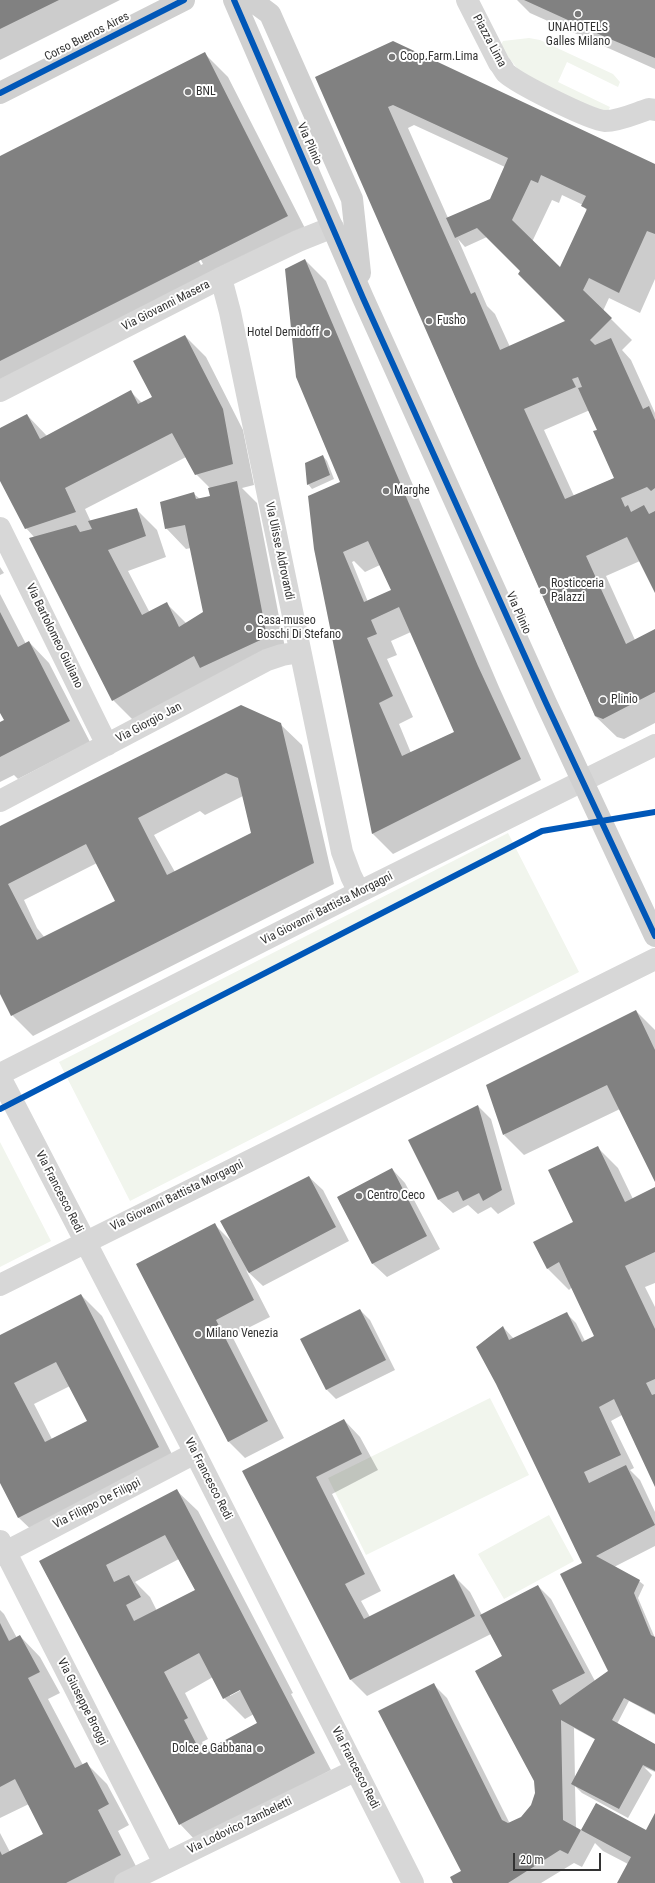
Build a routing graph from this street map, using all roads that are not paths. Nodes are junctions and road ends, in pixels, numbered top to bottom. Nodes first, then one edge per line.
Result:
1 (184, 0) edge
2 (234, 0) edge
3 (239, 0) edge
4 (251, 0) edge
5 (467, 0) edge
6 (0, 93) edge
7 (655, 110) edge
8 (333, 227) junction
9 (360, 275) junction
10 (221, 278) junction
11 (363, 298) junction
12 (0, 391) edge
13 (0, 528) edge
14 (300, 652) junction
15 (107, 745) junction
16 (655, 745) edge
17 (584, 780) junction
18 (0, 801) edge
19 (359, 892) junction
20 (655, 936) edge
21 (655, 959) edge
22 (0, 1074) edge
23 (0, 1077) edge
24 (85, 1242) junction
25 (0, 1285) edge
26 (195, 1453) junction
27 (2, 1549) edge
28 (356, 1770) junction
29 (164, 1863) junction
30 (125, 1883) edge
31 (414, 1883) edge

1 - 6 street, Corso Buenos Aires
2 - 8 street, Via Plinio
3 - 9 street, Via Plinio
4 - 9 street, Via Plinio
5 - 7 street, Piazza Lima
8 - 10 street, Via Giovanni Masera
8 - 11 street, Via Plinio
9 - 11 street, Via Plinio
10 - 12 street, Via Giovanni Masera
10 - 14 street, Via Ulisse Aldrovandi
11 - 17 street, Via Plinio
13 - 15 street, Via Bartolomeo Giuliano
14 - 15 street, Via Giorgio Jan
14 - 19 street, Via Ulisse Aldrovandi
15 - 18 street, Via Giorgio Jan
16 - 17 street, Via Giovanni Battista Morgagni
17 - 19 street, Via Giovanni Battista Morgagni
17 - 20 street, Via Plinio
19 - 22 street, Via Giovanni Battista Morgagni
21 - 24 street, Via Giovanni Battista Morgagni
23 - 24 street, Via Francesco Redi
24 - 25 street, Via Giovanni Battista Morgagni
24 - 26 street, Via Francesco Redi
26 - 27 street, Via Filippo De Filippi
26 - 28 street, Via Francesco Redi
27 - 29 street, Via Giuseppe Broggi
28 - 29 street, Via Lodovico Zambeletti
28 - 31 street, Via Francesco Redi
29 - 30 street, Via Lodovico Zambeletti

